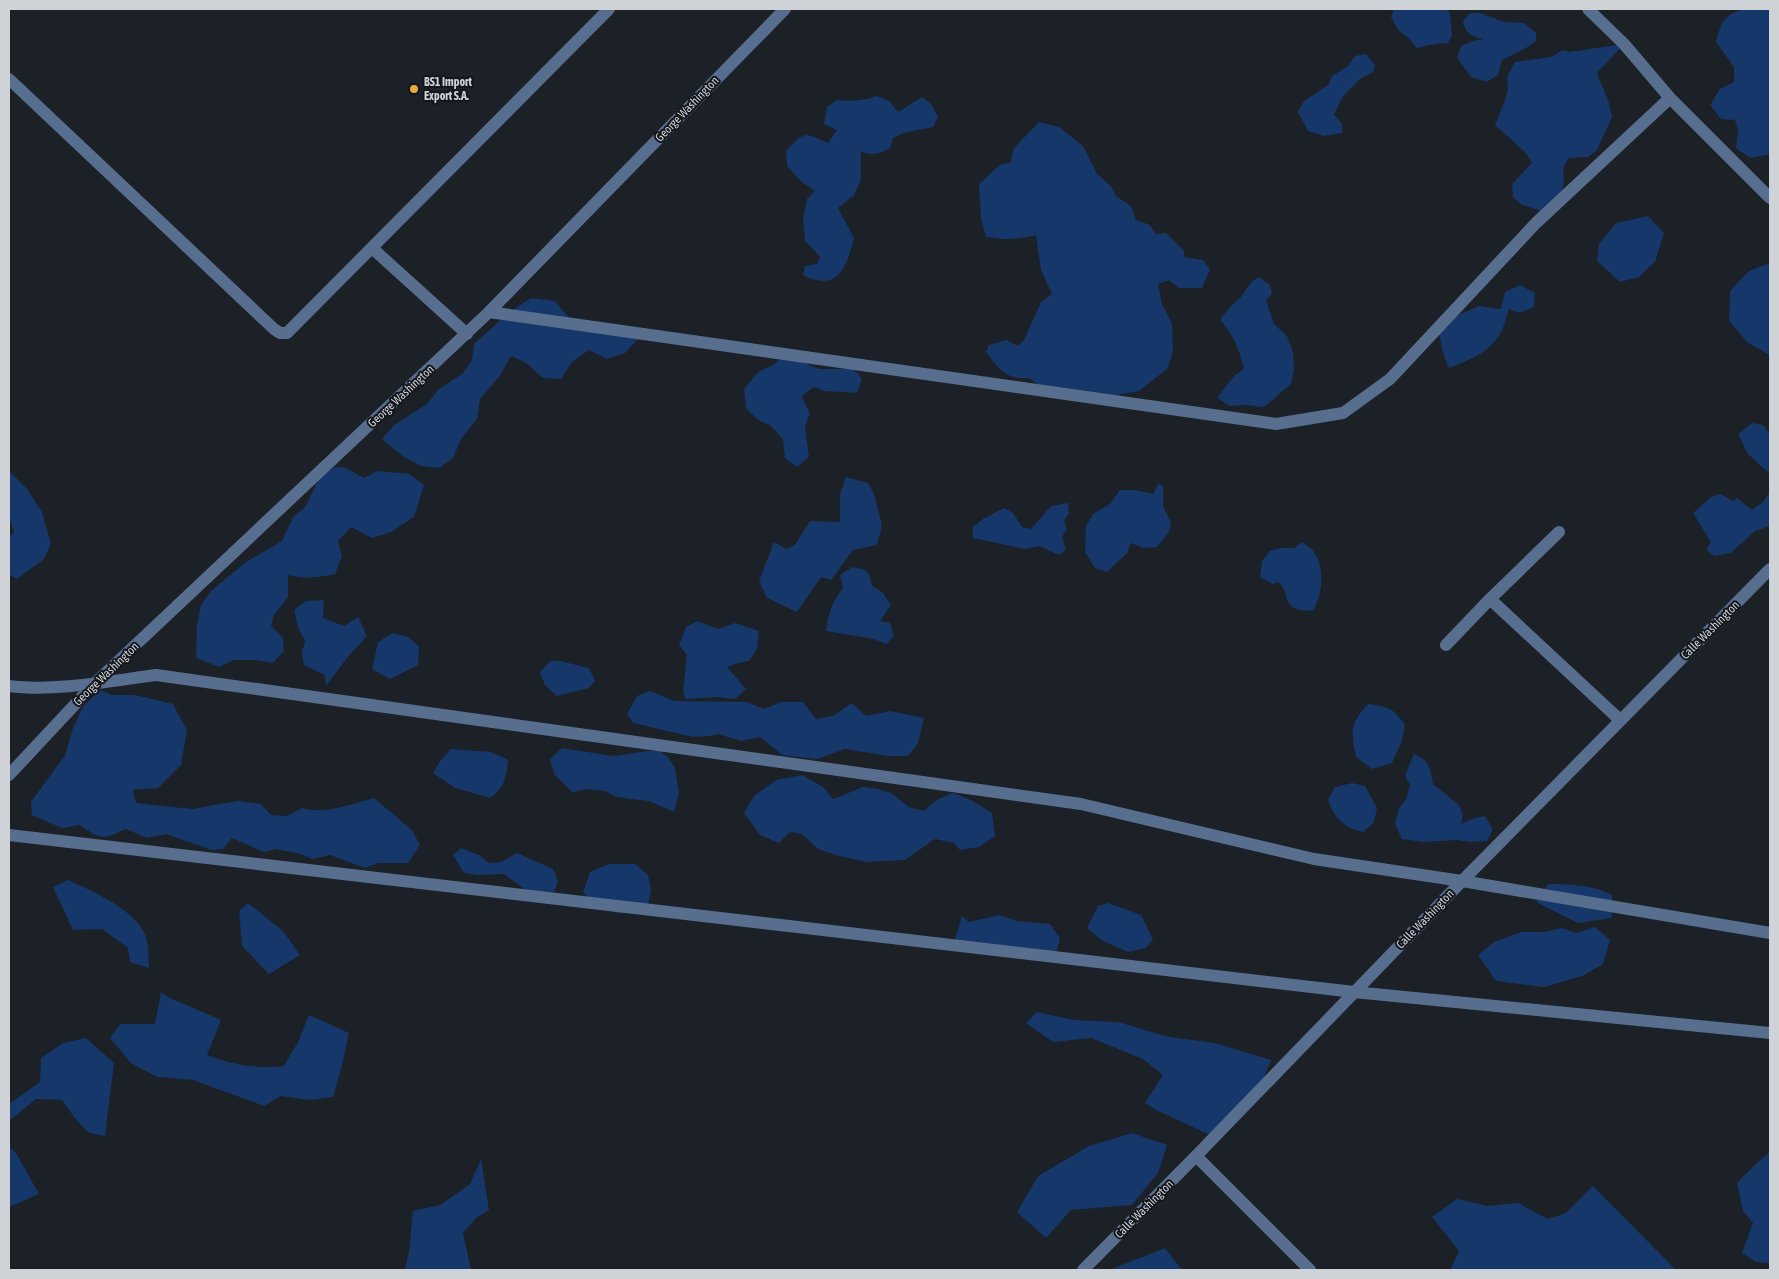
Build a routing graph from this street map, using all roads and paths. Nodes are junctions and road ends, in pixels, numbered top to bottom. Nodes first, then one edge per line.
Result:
1 (609, 9) edge
2 (785, 9) edge
3 (1588, 9) edge
4 (9, 79) edge
5 (1670, 98) junction
6 (1770, 198) edge
7 (372, 248) junction
8 (489, 312) junction
9 (467, 334) junction
10 (1559, 532) dead end
11 (1770, 569) edge
12 (1490, 599) junction
13 (1446, 645) dead end
14 (95, 683) junction
15 (9, 686) edge
16 (1620, 720) junction
17 (9, 775) edge
18 (9, 835) edge
19 (1462, 881) junction
20 (1770, 933) edge
21 (1354, 992) junction
22 (1770, 1033) edge
23 (1196, 1156) junction
24 (1083, 1270) edge
25 (1310, 1270) edge

1 - 7 street
2 - 8 street, George Washington
3 - 5 street
4 - 7 street
5 - 6 street
5 - 8 street
7 - 9 street
8 - 9 street, George Washington
9 - 14 street, George Washington
10 - 12 street
11 - 16 street, Calle Washington
12 - 13 street
12 - 16 street
14 - 15 street
14 - 17 street, George Washington
14 - 19 street
16 - 19 street, Calle Washington
18 - 21 street
19 - 20 street
19 - 21 street, Calle Washington
21 - 22 street
21 - 23 street, Calle Washington
23 - 24 street, Calle Washington
23 - 25 street

